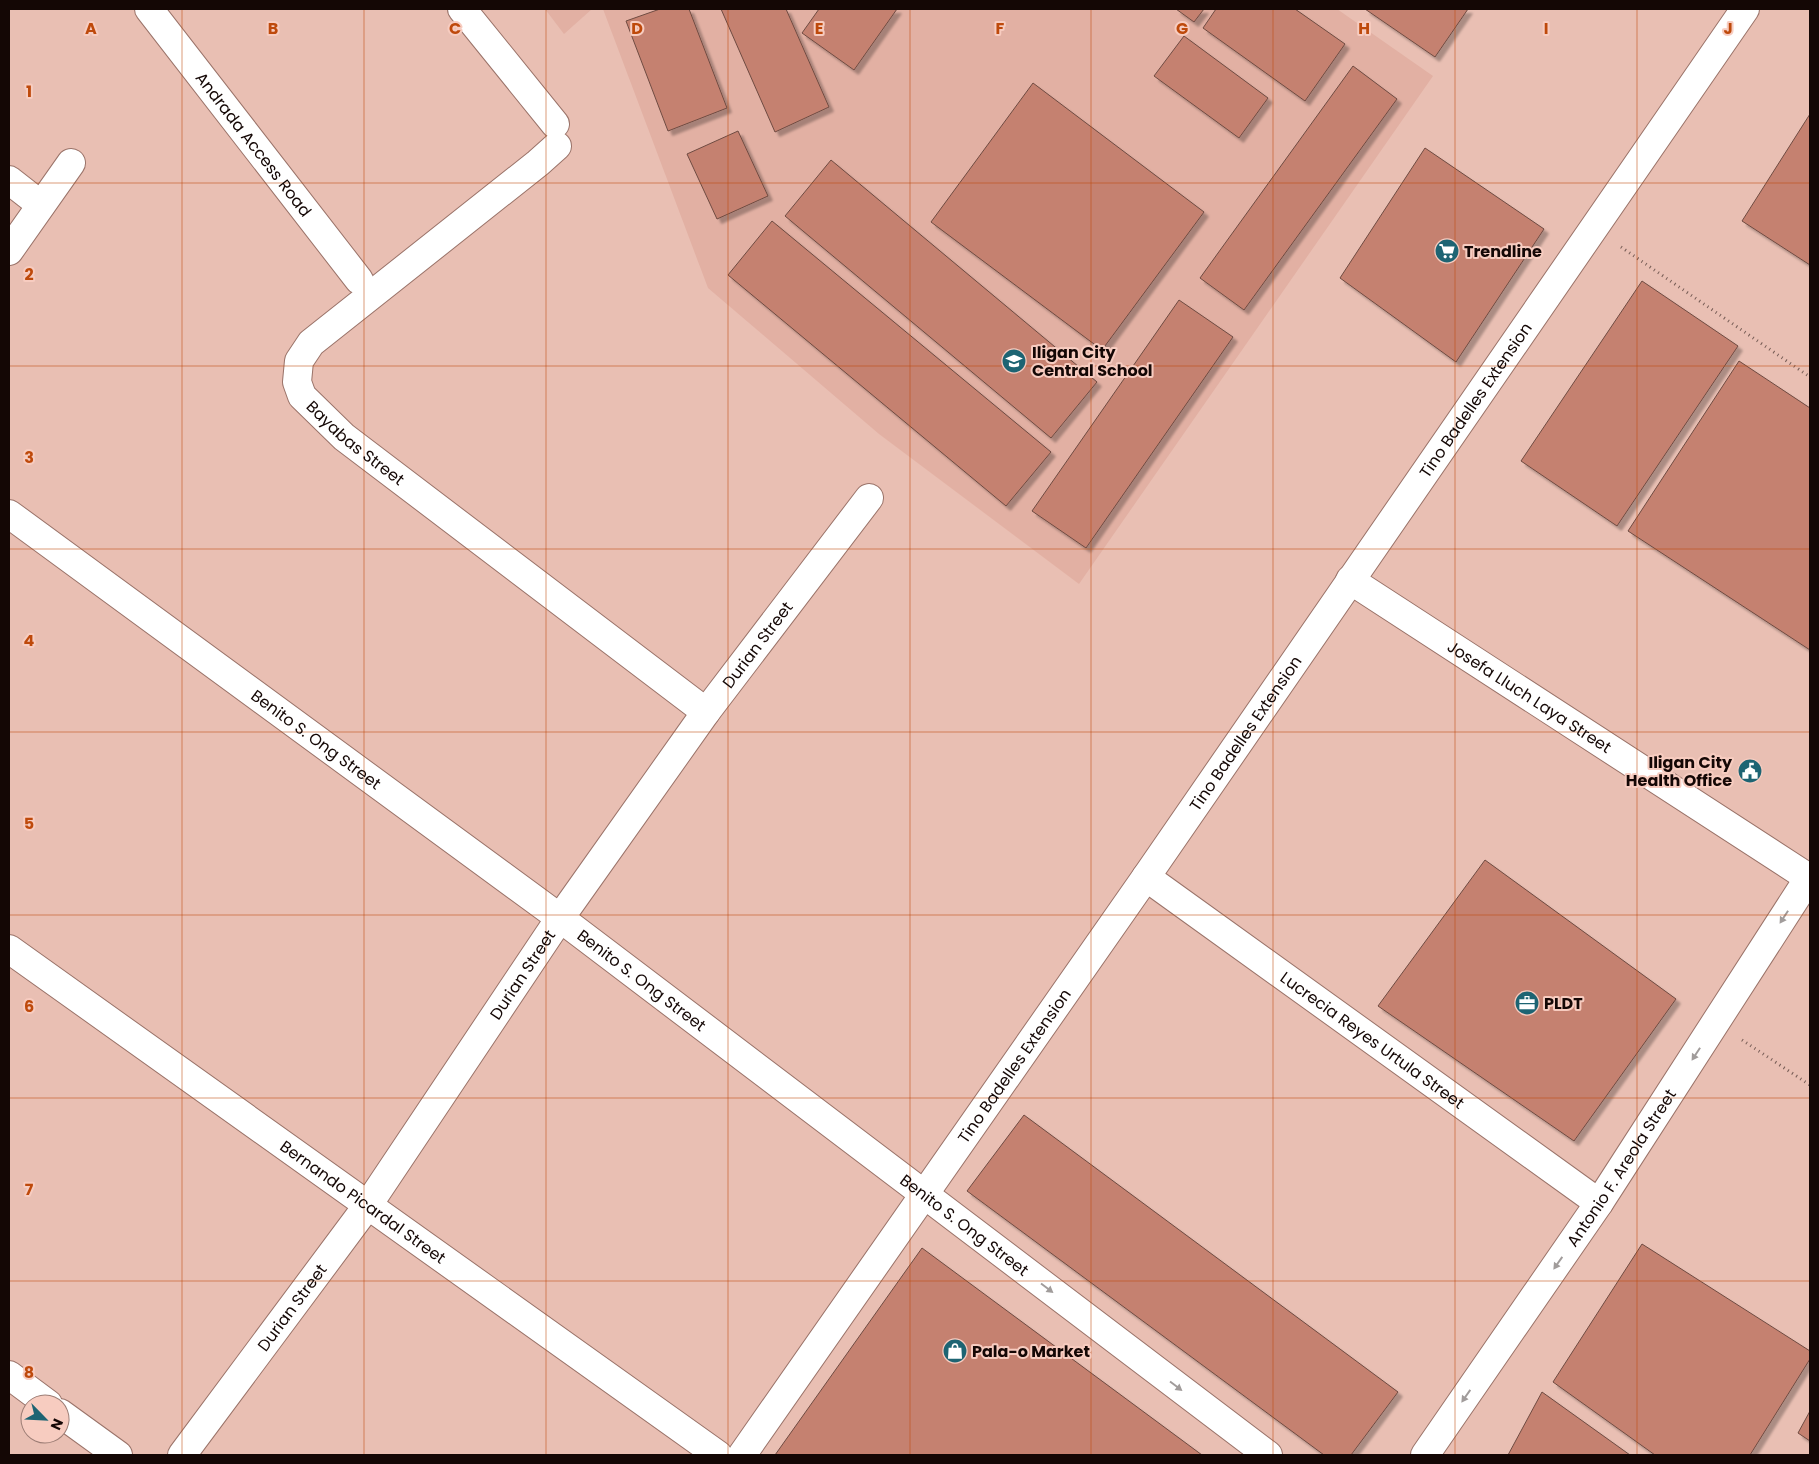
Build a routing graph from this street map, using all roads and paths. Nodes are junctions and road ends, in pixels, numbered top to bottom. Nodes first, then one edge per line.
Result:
1 (149, 9) edge
2 (462, 9) edge
3 (1745, 9) edge
4 (71, 163) dead end
5 (9, 180) edge
6 (41, 205) junction
7 (1594, 228) junction
8 (9, 252) edge
9 (360, 280) dead end
10 (1810, 377) edge
11 (869, 498) dead end
12 (9, 514) edge
13 (1350, 580) junction
14 (706, 712) junction
15 (1146, 877) junction
16 (1810, 877) edge
17 (560, 918) junction
18 (9, 949) edge
19 (1717, 1023) junction
20 (1810, 1085) edge
21 (924, 1195) junction
22 (1599, 1203) junction
23 (368, 1205) junction
24 (9, 1375) edge
25 (35, 1394) edge
26 (70, 1419) edge
27 (118, 1455) edge
28 (182, 1455) edge
29 (718, 1455) edge
30 (742, 1455) edge
31 (1268, 1455) edge
32 (1425, 1455) edge

1 - 9 street, Andrada Access Road
2 - 14 street, Bayabas Street
3 - 7 street, Tino Badelles Extension
4 - 6 street
5 - 6 street
6 - 8 street
7 - 10 path
7 - 13 street, Tino Badelles Extension
11 - 14 street, Durian Street
12 - 17 street, Benito S. Ong Street
13 - 15 street, Tino Badelles Extension
13 - 16 street, Josefa Lluch Laya Street
14 - 17 street, Durian Street
15 - 21 street, Tino Badelles Extension
15 - 22 street, Lucrecia Reyes Urtula Street
16 -> 19 street, Antonio F. Areola Street
17 - 21 street, Benito S. Ong Street
17 - 23 street, Durian Street
18 - 23 street, Bernando Picardal Street
19 - 20 path
19 -> 22 street, Antonio F. Areola Street
21 - 30 street, Tino Badelles Extension
21 -> 31 street, Benito S. Ong Street
22 -> 32 street, Antonio F. Areola Street
23 - 28 street, Durian Street
23 - 29 street, Bernando Picardal Street
24 - 25 street
26 - 27 street

